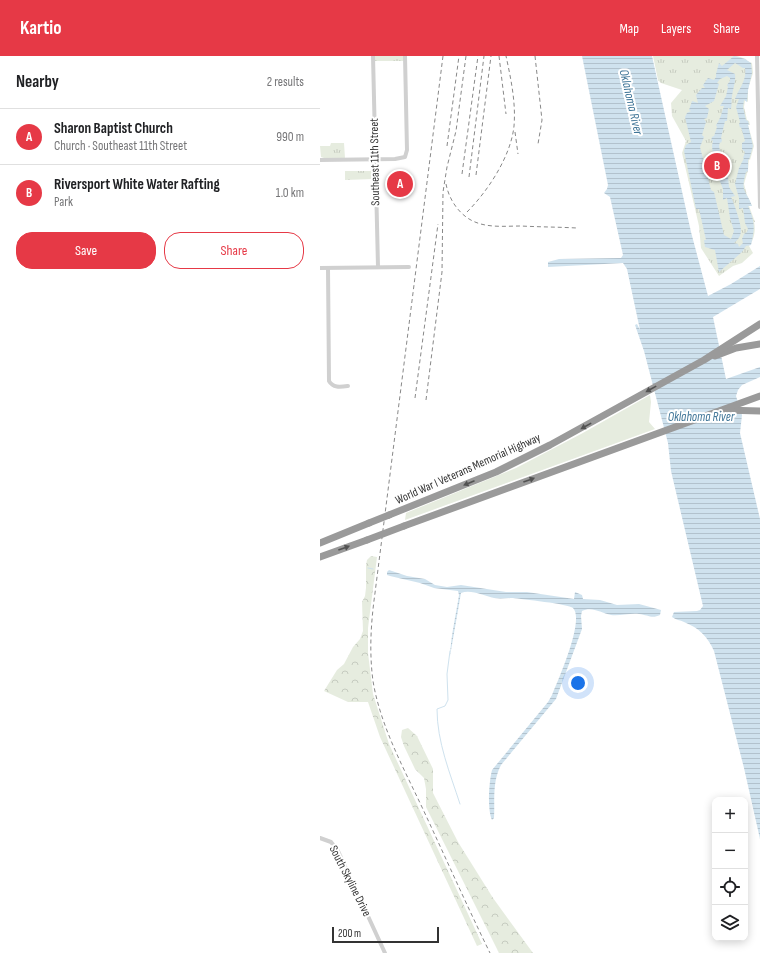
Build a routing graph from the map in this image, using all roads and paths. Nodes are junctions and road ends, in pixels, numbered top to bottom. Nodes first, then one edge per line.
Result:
1 (373, 56) edge
2 (405, 56) edge
3 (757, 56) edge
4 (759, 155) edge
5 (375, 159) junction
6 (320, 160) edge
7 (760, 207) edge
8 (408, 266) dead end
9 (378, 267) junction
10 (320, 268) edge
11 (328, 268) junction
12 (760, 325) edge
13 (760, 344) edge
14 (704, 360) junction
15 (348, 386) dead end
16 (760, 396) edge
17 (718, 410) junction
18 (756, 411) edge
19 (320, 542) edge
20 (320, 557) edge
21 (320, 838) edge
22 (385, 953) edge

1 - 5 street, Southeast 11th Street
2 - 5 street
3 - 4 street
4 - 7 street
5 - 6 street
5 - 9 street, Southeast 11th Street
8 - 9 street
9 - 11 street
10 - 11 street
11 - 15 street
12 - 14 highway
13 - 14 highway
14 -> 19 highway, World War I Veterans Memorial Highway, bridge
16 - 17 highway
17 - 18 highway
20 -> 17 highway, bridge
21 - 22 street, South Skyline Drive

